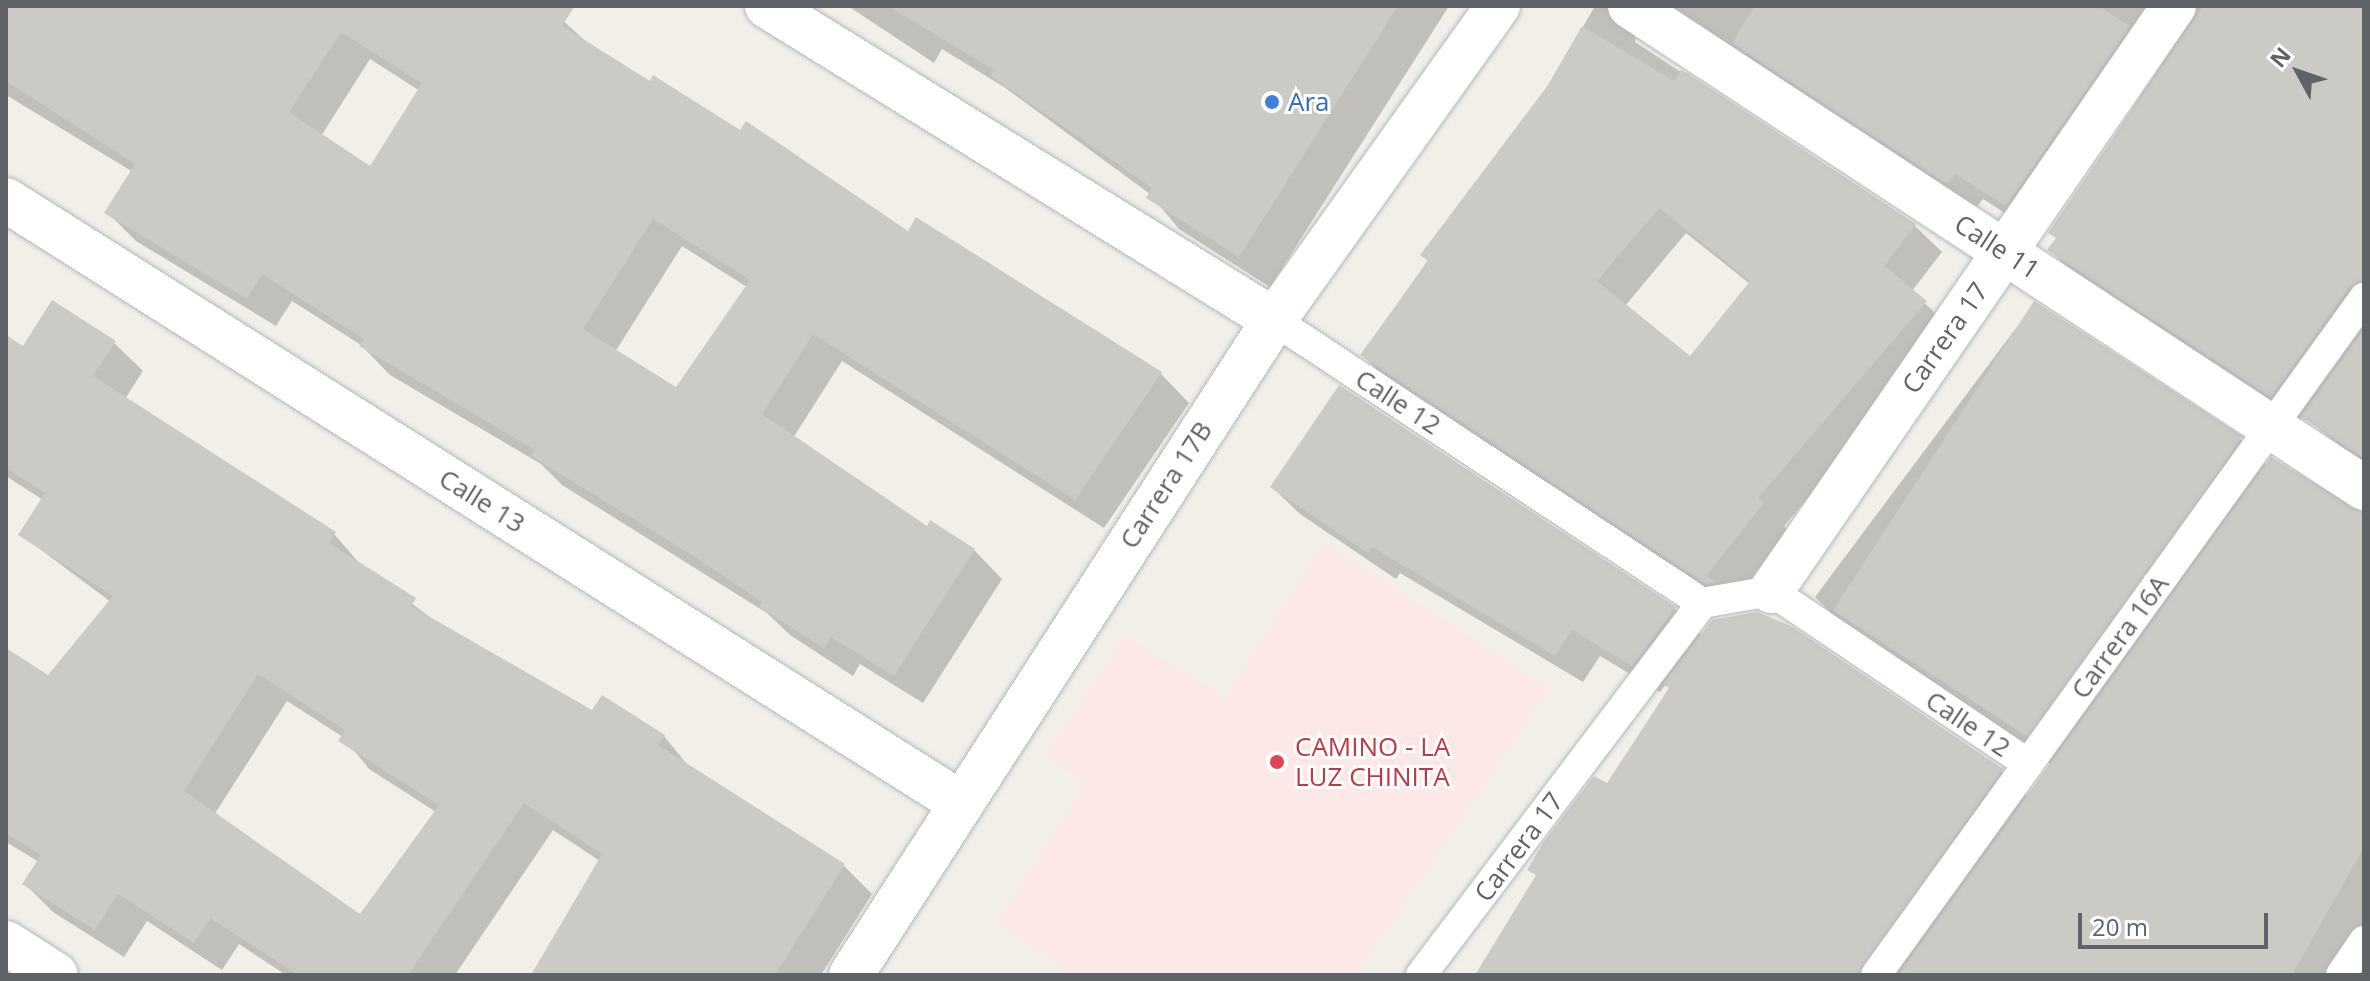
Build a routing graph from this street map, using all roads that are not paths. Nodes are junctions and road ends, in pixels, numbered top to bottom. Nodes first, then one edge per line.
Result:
1 (767, 6) edge
2 (1498, 6) edge
3 (1630, 6) edge
4 (2174, 6) edge
5 (6, 200) edge
6 (2005, 252) junction
7 (2364, 298) edge
8 (1274, 320) junction
9 (2272, 428) junction
10 (2364, 488) edge
11 (1771, 591) junction
12 (1702, 603) junction
13 (2028, 764) junction
14 (959, 802) junction
15 (2364, 941) edge
16 (6, 943) edge
17 (56, 975) edge
18 (851, 975) edge
19 (1421, 975) edge
20 (1876, 975) edge
21 (2341, 975) edge

1 - 8 street, Calle 12
2 - 8 street, Carrera 17B
3 - 6 street, Calle 11
4 - 6 street, Carrera 17
5 - 14 street, Calle 13
6 - 9 street, Calle 11
6 - 11 street, Carrera 17
7 - 9 lane, Carrera 16A
8 - 12 lane, Calle 12
8 - 14 street, Carrera 17B
9 - 10 street, Calle 11
9 - 13 lane, Carrera 16A
11 - 12 lane
11 - 13 lane, Calle 12
12 - 19 lane, Carrera 17
13 - 20 lane, Carrera 16A
14 - 18 street, Carrera 17B
15 - 21 lane
16 - 17 street

